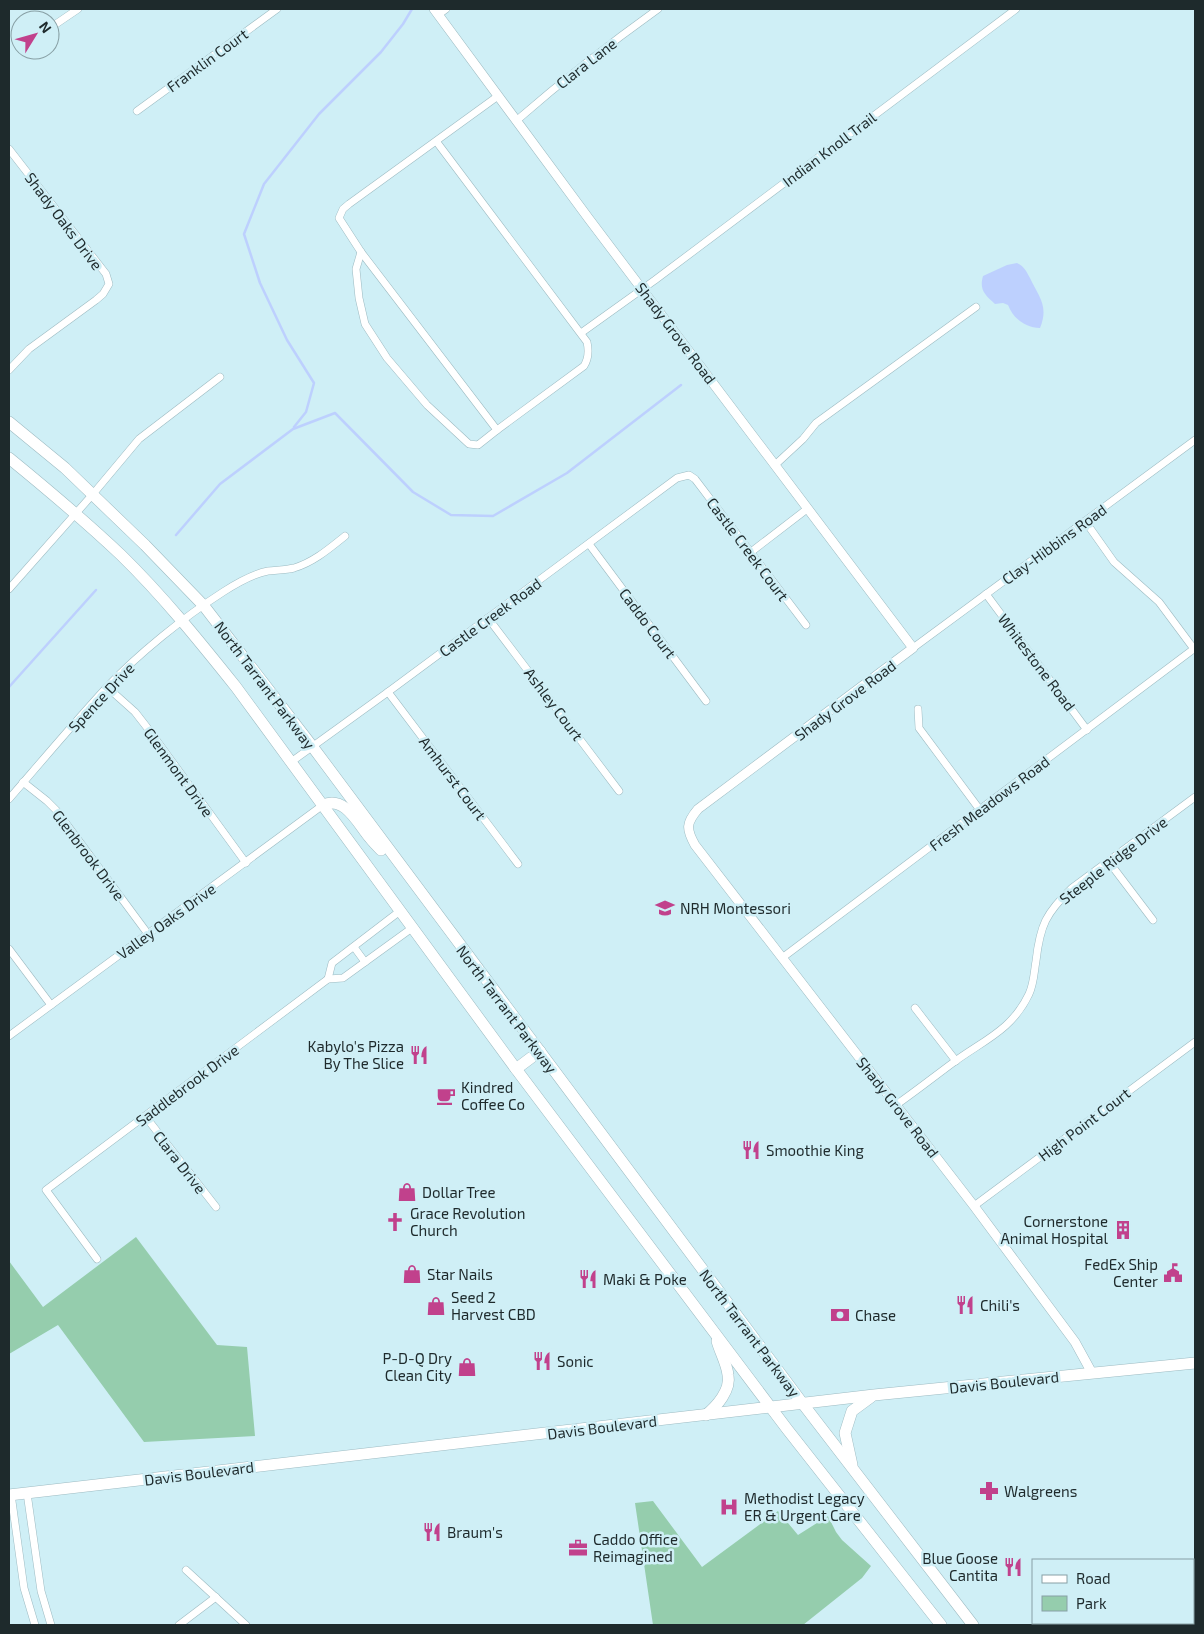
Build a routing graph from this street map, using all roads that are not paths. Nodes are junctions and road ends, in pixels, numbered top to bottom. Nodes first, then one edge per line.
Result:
1 (78, 9) edge
2 (277, 9) edge
3 (658, 9) edge
4 (1016, 9) edge
5 (439, 11) edge
6 (60, 21) edge
7 (498, 96) junction
8 (137, 110) dead end
9 (516, 121) junction
10 (436, 140) junction
11 (9, 149) edge
12 (361, 252) junction
13 (642, 288) junction
14 (976, 307) dead end
15 (581, 333) junction
16 (9, 370) edge
17 (220, 377) dead end
18 (9, 422) edge
19 (497, 430) junction
20 (1195, 440) edge
21 (9, 458) edge
22 (775, 465) junction
23 (689, 475) joint
24 (93, 494) junction
25 (807, 508) junction
26 (76, 514) junction
27 (1085, 522) junction
28 (346, 536) dead end
29 (589, 544) junction
30 (751, 552) junction
31 (9, 589) edge
32 (986, 594) junction
33 (204, 606) junction
34 (488, 618) junction
35 (182, 622) junction
36 (806, 625) dead end
37 (913, 648) junction
38 (1195, 649) edge
39 (107, 687) junction
40 (388, 692) junction
41 (706, 701) dead end
42 (918, 709) dead end
43 (1087, 730) junction
44 (312, 746) junction
45 (291, 762) junction
46 (24, 782) junction
47 (619, 791) dead end
48 (1195, 797) edge
49 (9, 799) edge
50 (323, 805) junction
51 (980, 810) junction
52 (1109, 862) junction
53 (246, 863) junction
54 (518, 864) dead end
55 (399, 865) junction
56 (400, 911) junction
57 (1153, 920) dead end
58 (412, 928) junction
59 (148, 934) junction
60 (354, 947) junction
61 (9, 949) edge
62 (782, 958) junction
63 (365, 962) junction
64 (328, 979) junction
65 (51, 1005) junction
66 (915, 1008) dead end
67 (9, 1036) edge
68 (1195, 1042) edge
69 (540, 1051) junction
70 (956, 1061) junction
71 (516, 1069) junction
72 (896, 1105) junction
73 (145, 1116) junction
74 (974, 1206) junction
75 (216, 1207) dead end
76 (97, 1259) dead end
77 (713, 1330) junction
78 (1195, 1363) edge
79 (1092, 1373) junction
80 (874, 1395) junction
81 (803, 1404) junction
82 (770, 1408) junction
83 (706, 1416) junction
84 (853, 1469) junction
85 (27, 1493) junction
86 (10, 1494) edge
87 (186, 1570) dead end
88 (216, 1597) junction
89 (35, 1625) edge
90 (51, 1625) edge
91 (179, 1625) edge
92 (246, 1625) edge
93 (941, 1625) edge
94 (973, 1625) edge

1 - 6 street
2 - 8 street, Franklin Court
3 - 9 street, Clara Lane
4 - 13 street, Indian Knoll Trail
5 - 7 street, Shady Grove Road
7 - 9 street, Shady Grove Road
7 - 10 street
9 - 13 street, Shady Grove Road
10 - 12 street
10 - 15 street
11 - 16 street, Shady Oaks Drive
12 - 19 street
12 - 19 street
13 - 15 street, Indian Knoll Trail
13 - 22 street, Shady Grove Road
14 - 22 street
15 - 19 street
17 - 24 street
18 - 24 main road, North Tarrant Parkway
20 - 27 street, Clay-Hibbins Road
21 - 26 main road, North Tarrant Parkway
22 - 25 street, Shady Grove Road
23 - 29 street, Castle Creek Road
23 - 30 street, Castle Creek Court
24 - 26 street
24 - 33 main road, North Tarrant Parkway
25 - 30 street
25 - 37 street, Shady Grove Road
26 - 31 street
26 - 35 main road, North Tarrant Parkway
27 - 32 street, Clay-Hibbins Road
27 - 38 street
28 - 33 street, Spence Drive
29 - 34 street, Castle Creek Road
29 - 41 street, Caddo Court
30 - 36 street, Castle Creek Court
32 - 37 street, Clay-Hibbins Road
32 - 43 street, Whitestone Road
33 - 35 street, Spence Drive
33 - 44 main road, North Tarrant Parkway
34 - 40 street, Castle Creek Road
34 - 47 street, Ashley Court
35 - 39 street, Spence Drive
35 - 45 main road, North Tarrant Parkway
37 - 62 street, Shady Grove Road
38 - 43 street, Fresh Meadows Road
39 - 46 street, Spence Drive
39 - 53 street, Glenmont Drive
40 - 44 street, Castle Creek Road
40 - 54 street, Amhurst Court
42 - 51 street
43 - 51 street, Fresh Meadows Road
44 - 45 street, Castle Creek Road
44 - 55 main road, North Tarrant Parkway
45 - 50 main road, North Tarrant Parkway
46 - 49 street, Spence Drive
46 - 59 street, Glenbrook Drive
48 - 52 street, Steeple Ridge Drive
50 - 53 street, Valley Oaks Drive
50 - 55 main road
50 - 56 main road, North Tarrant Parkway
51 - 62 street, Fresh Meadows Road
52 - 57 street
52 - 70 street, Steeple Ridge Drive
53 - 59 street, Valley Oaks Drive
55 - 69 main road, North Tarrant Parkway
56 - 58 main road, North Tarrant Parkway
56 - 60 street, Saddlebrook Drive
58 - 63 street, Saddlebrook Drive
58 - 71 main road, North Tarrant Parkway
59 - 65 street, Valley Oaks Drive
60 - 63 street
60 - 64 street, Saddlebrook Drive
61 - 65 street
62 - 72 street, Shady Grove Road
63 - 64 street, Saddlebrook Drive
64 - 73 street, Saddlebrook Drive
65 - 67 street, Valley Oaks Drive
66 - 70 street
68 - 74 street, High Point Court
69 - 71 main road
69 - 81 main road, North Tarrant Parkway
70 - 72 street, Steeple Ridge Drive
71 - 77 main road, North Tarrant Parkway
72 - 74 street, Shady Grove Road
73 - 75 street, Clara Drive
73 - 76 street, Saddlebrook Drive
74 - 79 street, Shady Grove Road
77 - 82 main road, North Tarrant Parkway
77 - 83 main road
78 - 79 main road, Davis Boulevard
79 - 80 main road, Davis Boulevard
80 - 81 main road, Davis Boulevard
80 - 84 main road
81 - 82 main road, Davis Boulevard
81 - 84 main road, North Tarrant Parkway
82 - 83 main road, Davis Boulevard
82 - 93 main road, North Tarrant Parkway
83 - 85 main road, Davis Boulevard
84 - 94 main road, North Tarrant Parkway
85 - 86 main road, Davis Boulevard
85 - 90 street
86 - 89 street
87 - 88 street
88 - 91 street
88 - 92 street

